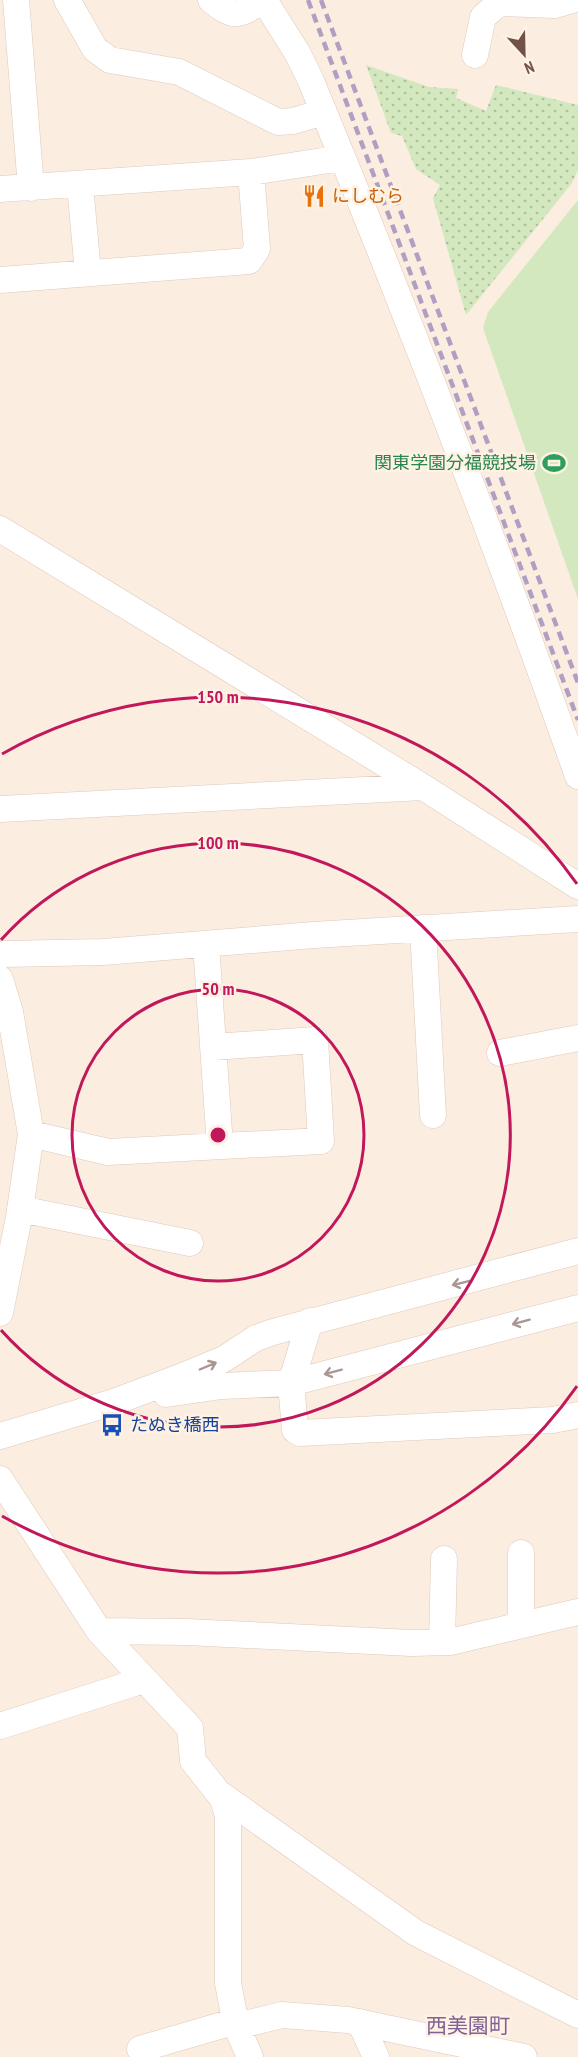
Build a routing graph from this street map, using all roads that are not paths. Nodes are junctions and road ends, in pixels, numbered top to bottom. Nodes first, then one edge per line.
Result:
1 (16, 0) edge
2 (67, 0) edge
3 (211, 0) edge
4 (264, 0) edge
5 (572, 0) edge
6 (476, 55) dead end
7 (324, 112) junction
8 (342, 158) junction
9 (251, 172) junction
10 (80, 185) junction
11 (30, 188) junction
12 (0, 189) edge
13 (88, 273) junction
14 (0, 280) edge
15 (0, 529) edge
16 (578, 776) edge
17 (423, 787) junction
18 (0, 809) edge
19 (578, 886) edge
20 (578, 920) edge
21 (423, 928) junction
22 (206, 944) junction
23 (0, 956) edge
24 (0, 979) edge
25 (578, 1038) edge
26 (213, 1047) junction
27 (500, 1053) dead end
28 (433, 1116) dead end
29 (31, 1134) junction
30 (220, 1146) junction
31 (20, 1209) junction
32 (190, 1243) dead end
33 (578, 1251) edge
34 (578, 1308) edge
35 (0, 1313) edge
36 (310, 1322) junction
37 (291, 1383) junction
38 (114, 1402) junction
39 (578, 1415) edge
40 (0, 1436) edge
41 (0, 1479) edge
42 (521, 1553) dead end
43 (444, 1559) dead end
44 (578, 1612) edge
45 (521, 1624) junction
46 (99, 1631) junction
47 (442, 1642) junction
48 (144, 1680) junction
49 (0, 1726) edge
50 (223, 1799) junction
51 (578, 2015) edge
52 (360, 2022) junction
53 (236, 2025) junction
54 (140, 2049) dead end
55 (250, 2057) edge
56 (376, 2057) edge
57 (524, 2057) edge

1 - 11 street
2 - 7 street
3 - 4 street
4 - 7 street
5 - 6 street
7 - 8 street
8 - 9 street
8 - 16 street
9 - 10 street
9 - 13 street
10 - 11 street
10 - 13 street
11 - 12 street
13 - 14 street
15 - 17 street
17 - 18 street
17 - 19 street
20 - 21 street
21 - 22 street
21 - 28 street
22 - 23 street
22 - 26 street
24 - 29 street
25 - 27 street
26 - 30 street
26 - 30 street
29 - 30 street
29 - 31 street
31 - 32 street
31 - 35 street
33 -> 36 street
34 -> 37 street
36 - 37 street
38 -> 36 street
37 - 38 street
37 - 39 street
38 - 40 street
41 - 46 street
42 - 45 street
43 - 47 street
44 - 45 street
45 - 47 street
46 - 47 street
46 - 48 street
48 - 49 street
48 - 50 street
50 - 51 street
50 - 53 street
52 - 53 street
52 - 56 street
52 - 57 street
53 - 54 street
53 - 55 street

